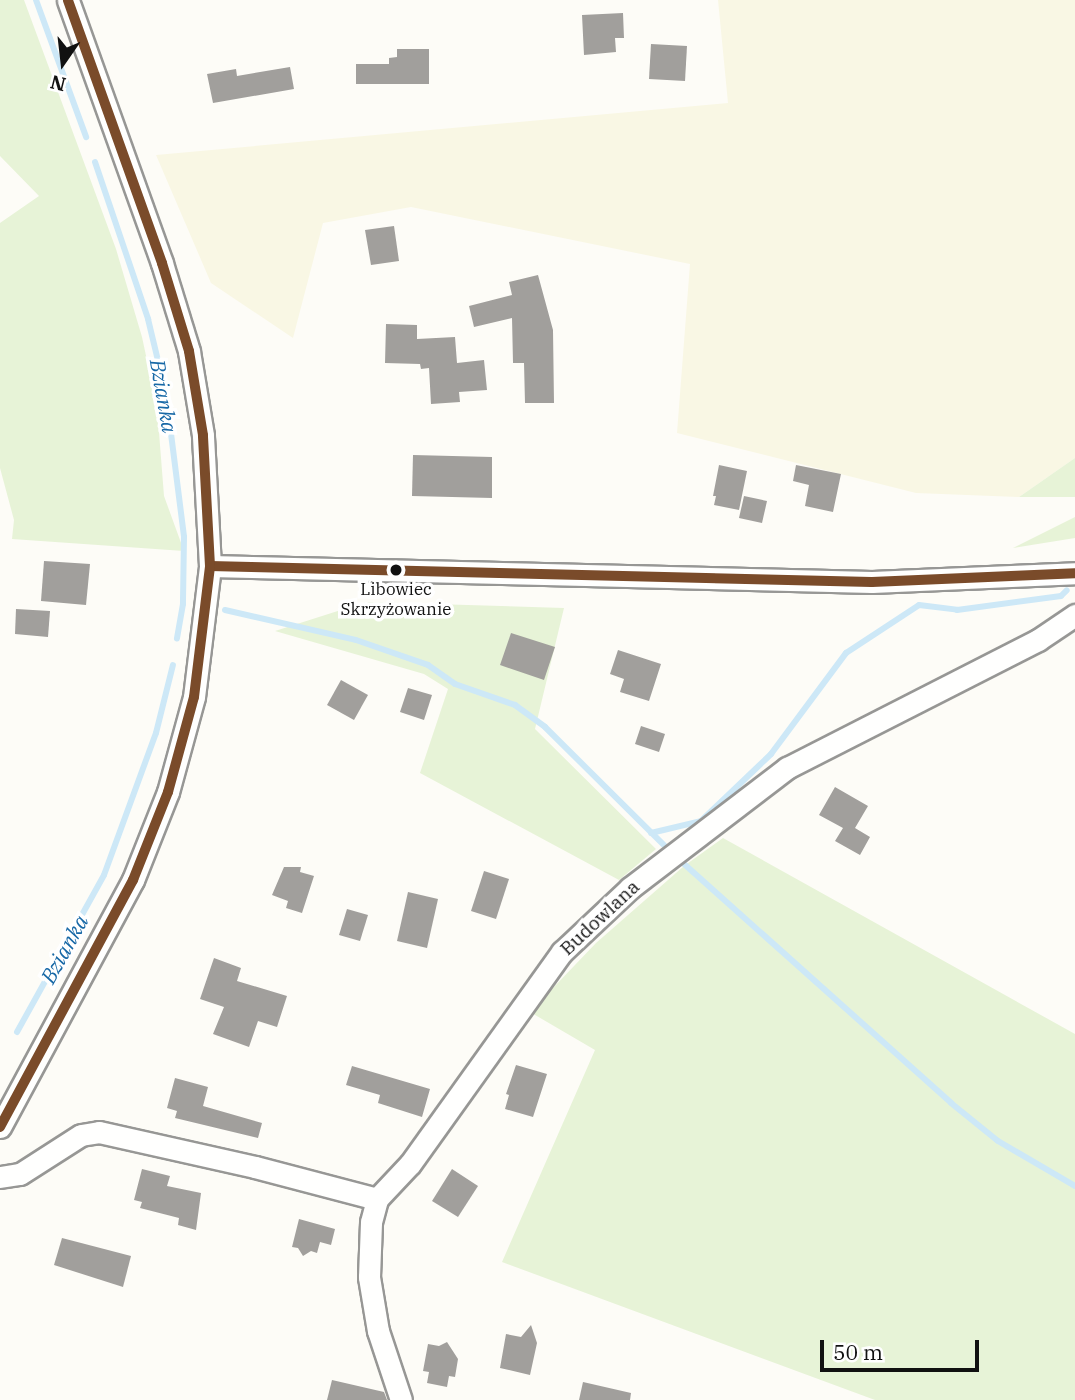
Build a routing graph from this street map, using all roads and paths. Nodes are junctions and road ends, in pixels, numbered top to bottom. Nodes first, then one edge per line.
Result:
1 (68, 0) edge
2 (210, 566) junction
3 (1075, 573) edge
4 (1075, 615) edge
5 (0, 1127) edge
6 (0, 1177) edge
7 (377, 1199) junction
8 (401, 1400) edge

1 - 2 street
2 - 3 street
2 - 5 street
4 - 7 street, Budowlana
6 - 7 street
7 - 8 street

